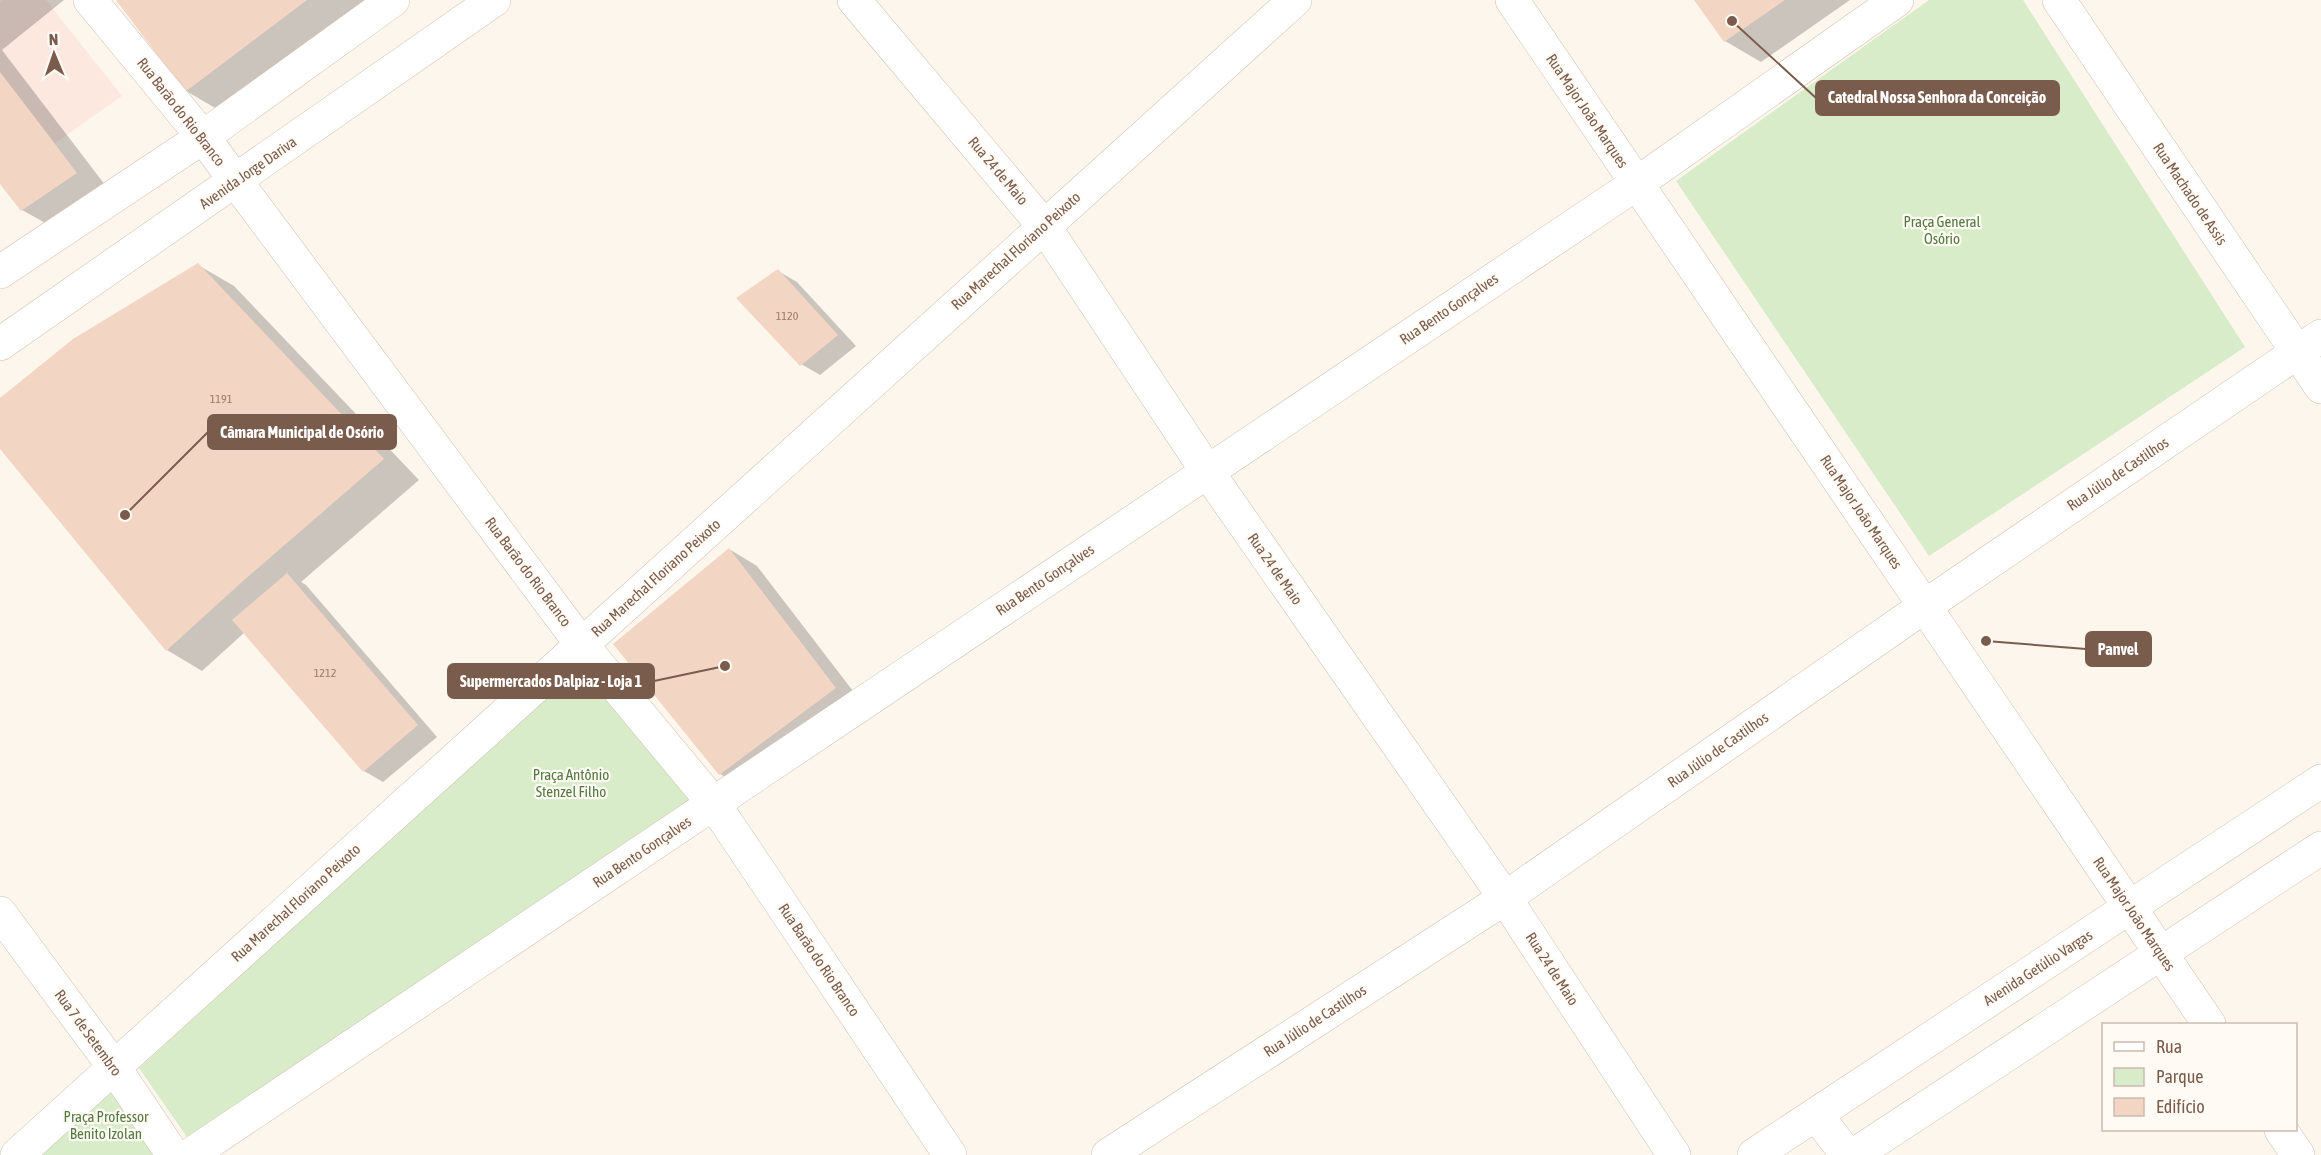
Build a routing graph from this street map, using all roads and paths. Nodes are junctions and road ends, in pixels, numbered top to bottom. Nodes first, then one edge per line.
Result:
1 (90, 0) edge
2 (393, 0) edge
3 (854, 0) edge
4 (1295, 0) edge
5 (1512, 0) edge
6 (1897, 0) edge
7 (2059, 0) edge
8 (481, 4) edge
9 (203, 137) junction
10 (235, 182) junction
11 (1636, 184) junction
12 (1044, 226) junction
13 (0, 272) edge
14 (0, 344) edge
15 (2308, 344) edge
16 (2321, 387) edge
17 (1207, 471) junction
18 (1925, 606) junction
19 (582, 645) junction
20 (2321, 781) edge
21 (714, 804) junction
22 (2321, 848) edge
23 (1505, 897) junction
24 (2130, 908) junction
25 (0, 913) edge
26 (2160, 954) junction
27 (2208, 1023) edge
28 (114, 1067) junction
29 (1816, 1114) junction
30 (2282, 1131) edge
31 (17, 1155) edge
32 (173, 1155) edge
33 (190, 1155) edge
34 (950, 1155) edge
35 (1108, 1155) edge
36 (1674, 1155) edge
37 (1754, 1155) edge
38 (1847, 1155) edge
39 (1854, 1155) edge
40 (2298, 1155) edge

1 - 9 street, Rua Barão do Rio Branco
2 - 9 street
3 - 12 street, Rua 24 de Maio
4 - 12 street, Rua Marechal Floriano Peixoto
5 - 11 street, Rua Major João Marques
6 - 11 street, Rua Bento Gonçalves
7 - 15 street, Rua Machado de Assis
8 - 10 street, Avenida Jorge Dariva
9 - 10 street, Rua Barão do Rio Branco
9 - 13 street
10 - 14 street, Avenida Jorge Dariva
10 - 19 street, Rua Barão do Rio Branco
11 - 17 street, Rua Bento Gonçalves
11 - 18 street, Rua Major João Marques
12 - 17 street, Rua 24 de Maio
12 - 19 street, Rua Marechal Floriano Peixoto
15 - 16 street, Rua Machado de Assis
15 - 18 street, Rua Júlio de Castilhos
17 - 21 street, Rua Bento Gonçalves
17 - 23 street, Rua 24 de Maio
18 - 23 street, Rua Júlio de Castilhos
18 - 24 street, Rua Major João Marques
19 - 21 street, Rua Barão do Rio Branco
19 - 28 street, Rua Marechal Floriano Peixoto
20 - 24 street, Avenida Getúlio Vargas
21 - 33 street, Rua Bento Gonçalves
21 - 34 street, Rua Barão do Rio Branco
22 - 26 street
23 - 35 street, Rua Júlio de Castilhos
23 - 36 street, Rua 24 de Maio
24 - 26 street, Rua Major João Marques
24 - 29 street, Avenida Getúlio Vargas
25 - 28 street, Rua 7 de Setembro
26 - 27 street, Rua Major João Marques
26 - 39 street
28 - 31 street, Rua Marechal Floriano Peixoto
28 - 32 street, Rua 7 de Setembro
29 - 37 street, Avenida Getúlio Vargas
29 - 38 street
30 - 40 street

